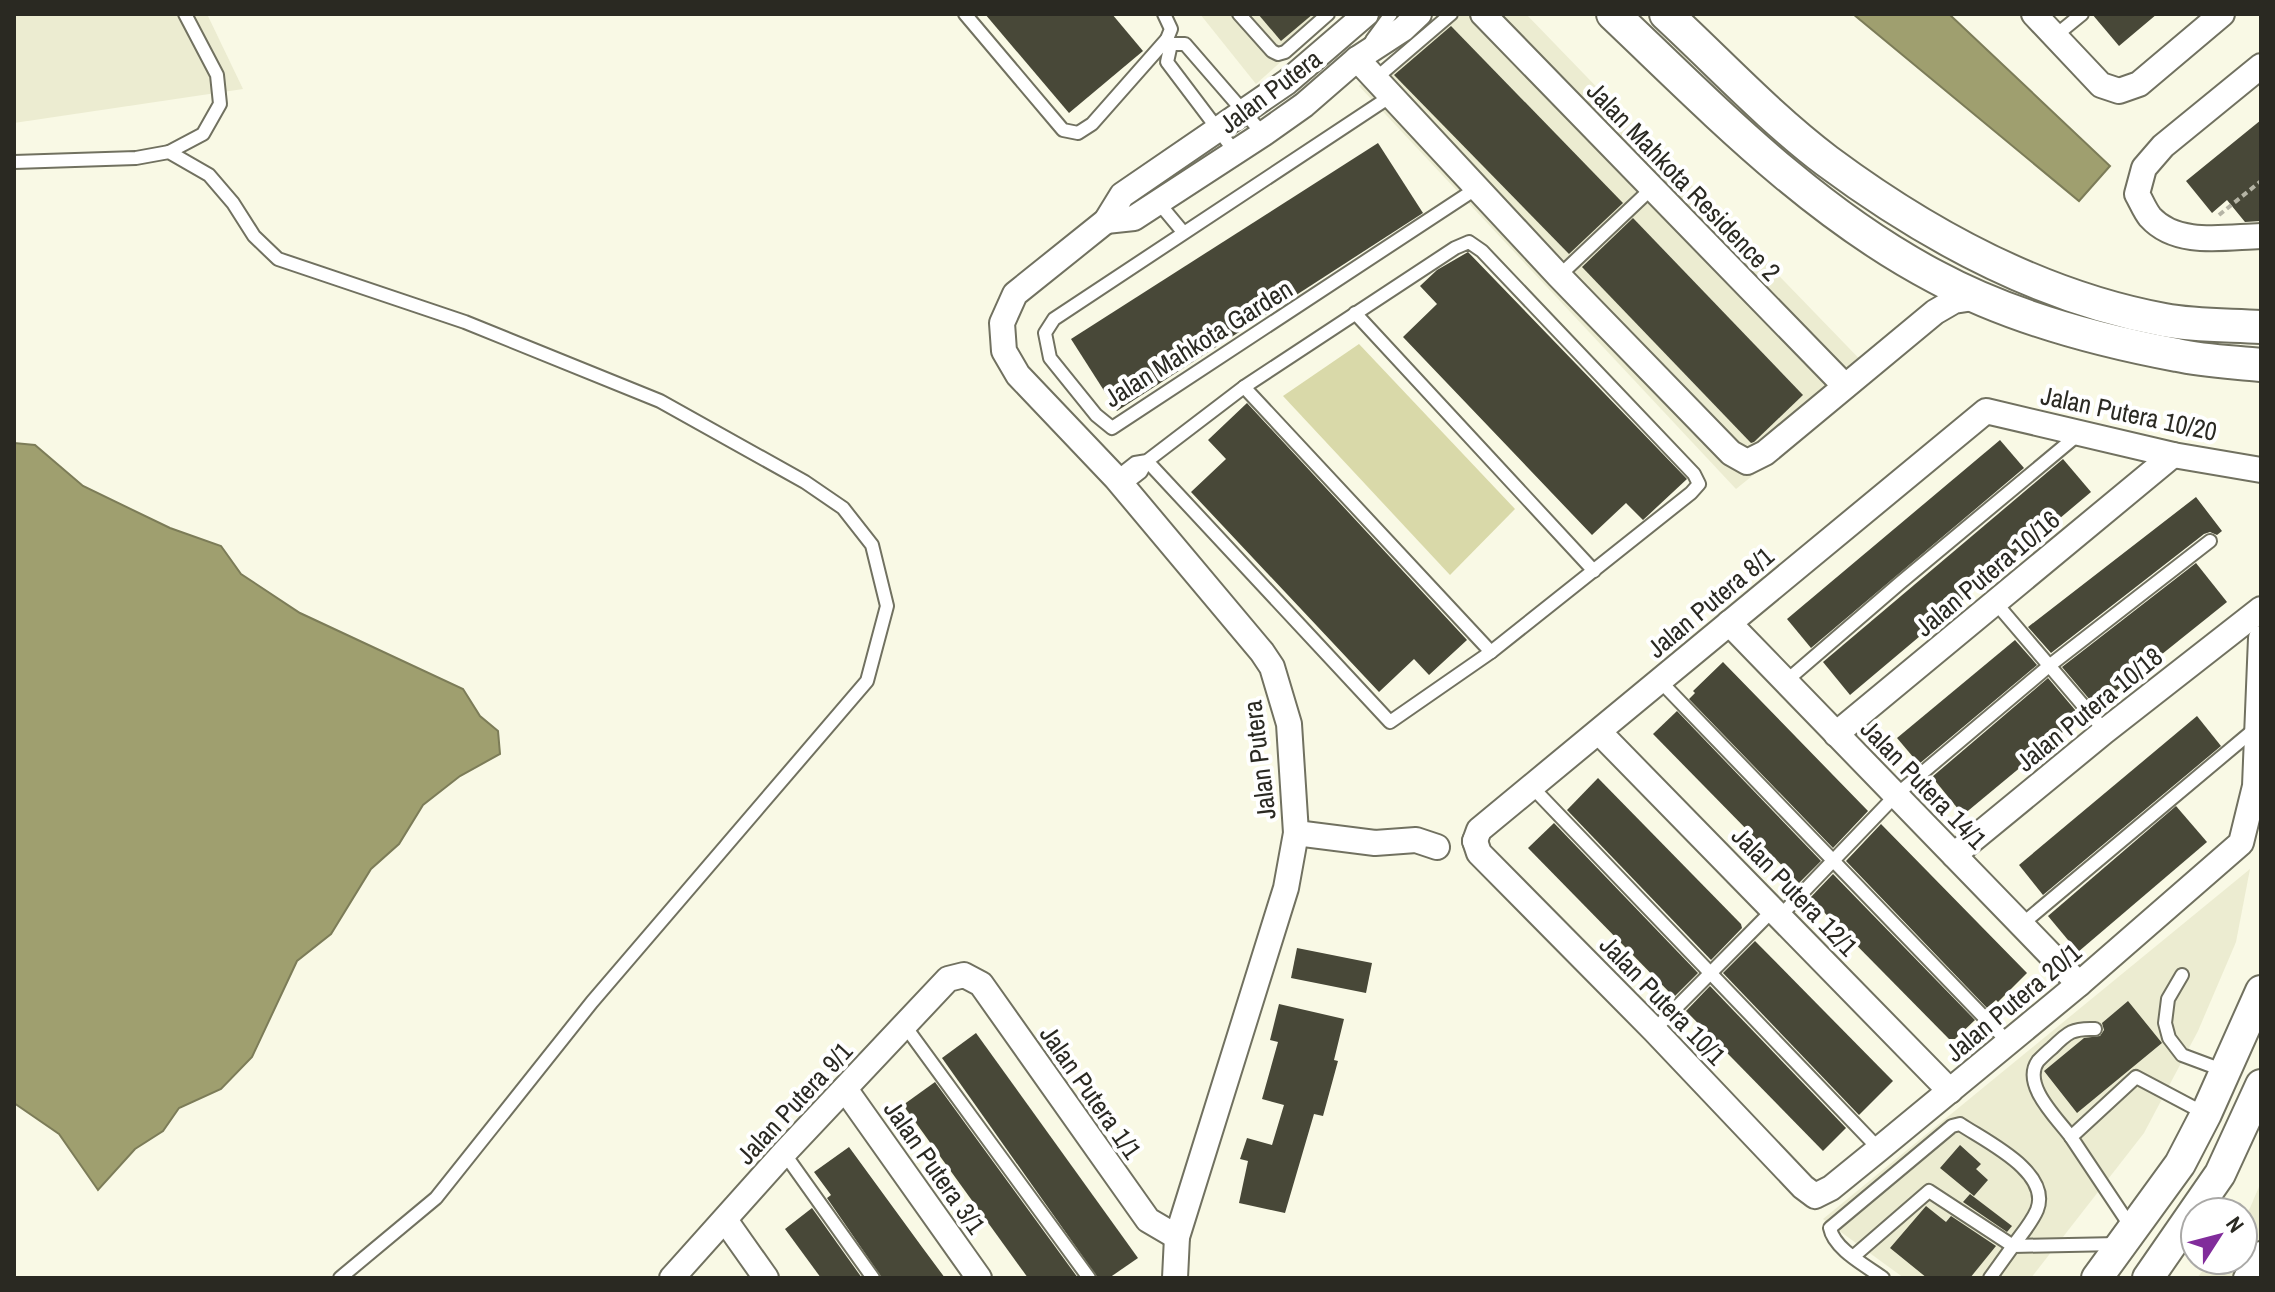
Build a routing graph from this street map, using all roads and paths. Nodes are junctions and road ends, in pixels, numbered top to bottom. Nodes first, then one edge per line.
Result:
1 (185, 14) edge
2 (965, 14) edge
3 (1164, 14) edge
4 (1239, 14) edge
5 (1328, 14) edge
6 (1366, 14) edge
7 (1391, 14) edge
8 (1419, 14) edge
9 (1451, 14) edge
10 (1483, 14) edge
11 (1613, 14) edge
12 (1666, 14) edge
13 (2034, 14) edge
14 (2082, 14) edge
15 (2222, 14) edge
16 (2055, 36) junction
17 (1169, 41) junction
18 (1357, 59) junction
19 (2261, 66) edge
20 (1383, 88) junction
21 (1244, 112) junction
22 (1217, 129) junction
23 (1263, 134) junction
24 (169, 152) junction
25 (1235, 152) junction
26 (14, 162) edge
27 (2261, 181) edge
28 (1477, 188) junction
29 (1651, 189) junction
30 (1158, 202) junction
31 (1106, 221) junction
32 (1183, 232) junction
33 (2261, 236) edge
34 (2192, 238) junction
35 (1559, 276) junction
36 (1980, 297) junction
37 (1355, 313) junction
38 (2261, 327) edge
39 (2261, 365) edge
40 (1845, 386) junction
41 (1244, 387) junction
42 (1986, 411) joint
43 (2080, 433) junction
44 (2173, 455) junction
45 (1147, 461) junction
46 (2261, 470) edge
47 (1120, 482) junction
48 (2210, 541) dead end
49 (1594, 571) junction
50 (1995, 602) junction
51 (2261, 609) edge
52 (1729, 623) junction
53 (2261, 638) edge
54 (1491, 652) junction
55 (2049, 666) junction
56 (1660, 681) junction
57 (1785, 682) junction
58 (2256, 728) junction
59 (2105, 731) junction
60 (1599, 732) junction
61 (1836, 734) junction
62 (1533, 788) junction
63 (1896, 795) junction
64 (1296, 833) junction
65 (1475, 841) junction
66 (1954, 855) junction
67 (1835, 860) junction
68 (1777, 913) junction
69 (2021, 925) junction
70 (1709, 974) junction
71 (964, 975) joint
72 (2182, 975) dead end
73 (2079, 984) junction
74 (2261, 991) edge
75 (905, 1026) junction
76 (2095, 1029) dead end
77 (1654, 1030) junction
78 (2008, 1042) junction
79 (2225, 1071) junction
80 (2261, 1085) edge
81 (845, 1089) junction
82 (1950, 1091) junction
83 (2206, 1114) junction
84 (2071, 1137) junction
85 (1879, 1149) junction
86 (784, 1153) junction
87 (1815, 1196) joint
88 (725, 1220) junction
89 (1177, 1237) junction
90 (2128, 1237) junction
91 (2013, 1246) junction
92 (2261, 1254) edge
93 (1854, 1256) junction
94 (2157, 1274) edge
95 (340, 1278) edge
96 (672, 1278) edge
97 (766, 1278) edge
98 (873, 1278) edge
99 (979, 1278) edge
100 (1089, 1278) edge
101 (1175, 1278) edge
102 (1883, 1278) edge
103 (1990, 1278) edge
104 (2097, 1278) edge
105 (2246, 1278) edge

1 - 24 lane
2 - 17 lane
3 - 17 lane
4 - 5 lane
6 - 21 street, Jalan Putera
7 - 18 lane
8 - 18 street, Jalan Putera
9 - 20 lane, Jalan Mahkota Garden
10 - 29 street, Jalan Mahkota Residence 2
11 - 36 main road
12 - 38 main road
13 - 16 street
14 - 16 lane
15 - 16 street
17 - 21 lane
17 - 22 lane
18 - 20 street
18 - 23 street, Jalan Putera
19 - 34 street
20 - 28 street
20 - 32 lane, Jalan Mahkota Garden
21 - 22 street, Jalan Putera
21 - 23 lane
22 - 25 lane
22 - 31 street, Jalan Putera
23 - 25 street, Jalan Putera
24 - 26 lane
24 - 95 lane
25 - 30 street, Jalan Putera
27 - 34 path
28 - 32 lane, Jalan Mahkota Garden
28 - 35 street
29 - 35 lane
29 - 40 street, Jalan Mahkota Residence 2
30 - 31 street, Jalan Putera
30 - 32 lane
31 - 47 street, Jalan Putera
33 - 34 street
35 - 40 street
36 - 39 main road
36 - 40 street
37 - 41 lane
37 - 49 lane
37 - 49 lane
41 - 45 lane
41 - 54 lane
42 - 43 street, Jalan Putera 10/20
42 - 52 street, Jalan Putera 8/1
43 - 44 street, Jalan Putera 10/20
43 - 57 lane
44 - 46 street, Jalan Putera 10/20
44 - 50 street, Jalan Putera 10/16
45 - 47 lane
45 - 54 lane
47 - 64 street, Jalan Putera
48 - 55 lane
49 - 54 lane
50 - 55 lane
50 - 61 street, Jalan Putera 10/16
51 - 59 street, Jalan Putera 10/18
52 - 56 street, Jalan Putera 8/1
52 - 57 street, Jalan Putera 14/1
53 - 58 street
55 - 59 lane
55 - 63 lane
56 - 60 street, Jalan Putera 8/1
56 - 67 lane
57 - 61 street, Jalan Putera 14/1
58 - 69 lane
58 - 73 street, Jalan Putera 20/1
59 - 66 street, Jalan Putera 10/18
60 - 62 street, Jalan Putera 8/1
60 - 68 street, Jalan Putera 12/1
61 - 63 street, Jalan Putera 14/1
62 - 65 street, Jalan Putera 8/1
62 - 70 lane
63 - 66 street, Jalan Putera 14/1
63 - 67 lane
64 - 65 street
64 - 89 street, Jalan Putera
65 - 77 street, Jalan Putera 10/1
66 - 69 street, Jalan Putera 14/1
67 - 68 lane
67 - 78 lane
68 - 70 lane
68 - 82 street, Jalan Putera 12/1
69 - 73 street, Jalan Putera 14/1
70 - 77 lane
70 - 85 lane
71 - 75 street, Jalan Putera 9/1
71 - 89 street, Jalan Putera 1/1
72 - 79 lane
73 - 78 street, Jalan Putera 20/1
74 - 79 street
75 - 81 street, Jalan Putera 9/1
75 - 100 lane
76 - 84 lane
77 - 87 street, Jalan Putera 10/1
78 - 82 street, Jalan Putera 20/1
79 - 83 street
80 - 94 street
81 - 86 street, Jalan Putera 9/1
81 - 99 street, Jalan Putera 3/1
82 - 85 street, Jalan Putera 20/1
83 - 84 lane
83 - 90 street
84 - 90 lane
85 - 87 street, Jalan Putera 20/1
86 - 88 street, Jalan Putera 9/1
86 - 98 lane
88 - 96 street, Jalan Putera 9/1
88 - 97 street
89 - 101 street, Jalan Putera
90 - 91 lane
90 - 104 street
91 - 93 lane
91 - 93 lane
91 - 103 lane
92 - 105 street
93 - 102 lane

